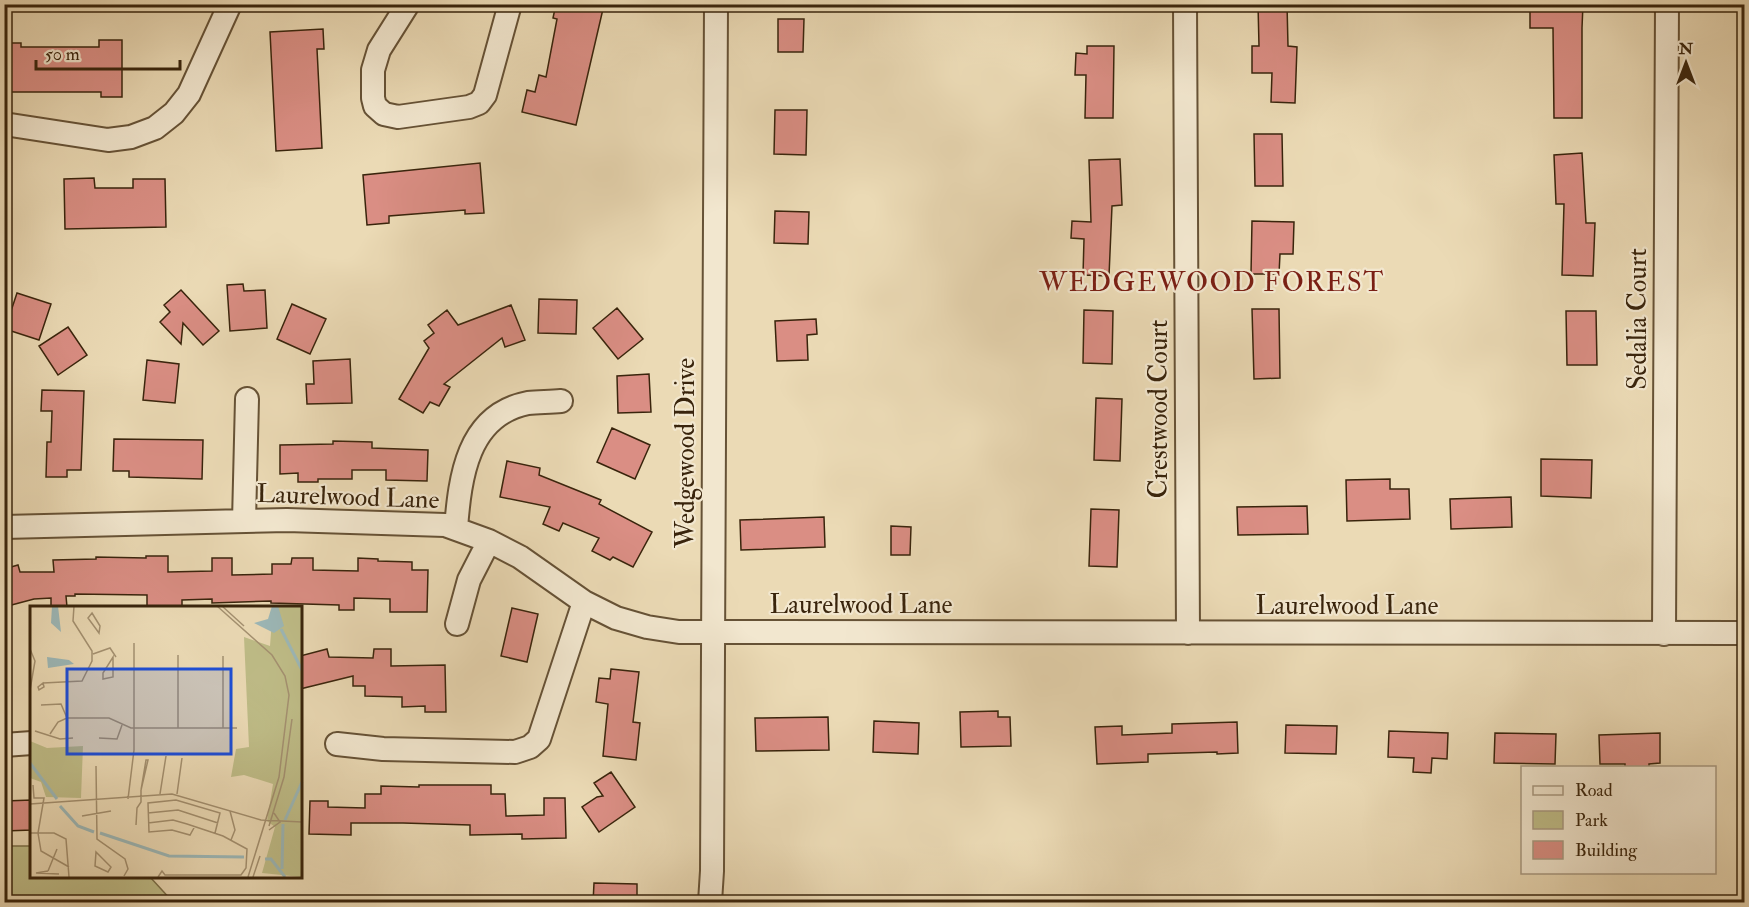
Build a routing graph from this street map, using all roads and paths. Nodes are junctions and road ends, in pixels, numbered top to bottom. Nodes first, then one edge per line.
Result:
1 (230, 4) edge
2 (408, 4) edge
3 (510, 4) edge
4 (716, 4) edge
5 (1185, 4) edge
6 (1666, 4) edge
7 (4, 124) edge
8 (247, 399) dead end
9 (561, 401) dead end
10 (244, 521) junction
11 (4, 527) edge
12 (456, 528) junction
13 (489, 541) junction
14 (584, 602) junction
15 (457, 624) dead end
16 (712, 632) junction
17 (1188, 633) junction
18 (1744, 633) edge
19 (1664, 634) junction
20 (30, 743) edge
21 (337, 744) dead end
22 (4, 745) edge
23 (710, 903) edge

1 - 7 street
2 - 3 street
4 - 16 street, Wedgewood Drive
5 - 17 street, Crestwood Court
6 - 19 street, Sedalia Court
8 - 10 street
9 - 12 street
10 - 11 street, Laurelwood Lane
10 - 12 street, Laurelwood Lane
12 - 13 street, Laurelwood Lane
13 - 14 street, Laurelwood Lane
13 - 15 street
14 - 16 street, Laurelwood Lane
14 - 21 street
16 - 17 street, Laurelwood Lane
16 - 23 street, Wedgewood Drive
17 - 19 street, Laurelwood Lane
18 - 19 street, Laurelwood Lane
20 - 22 street

